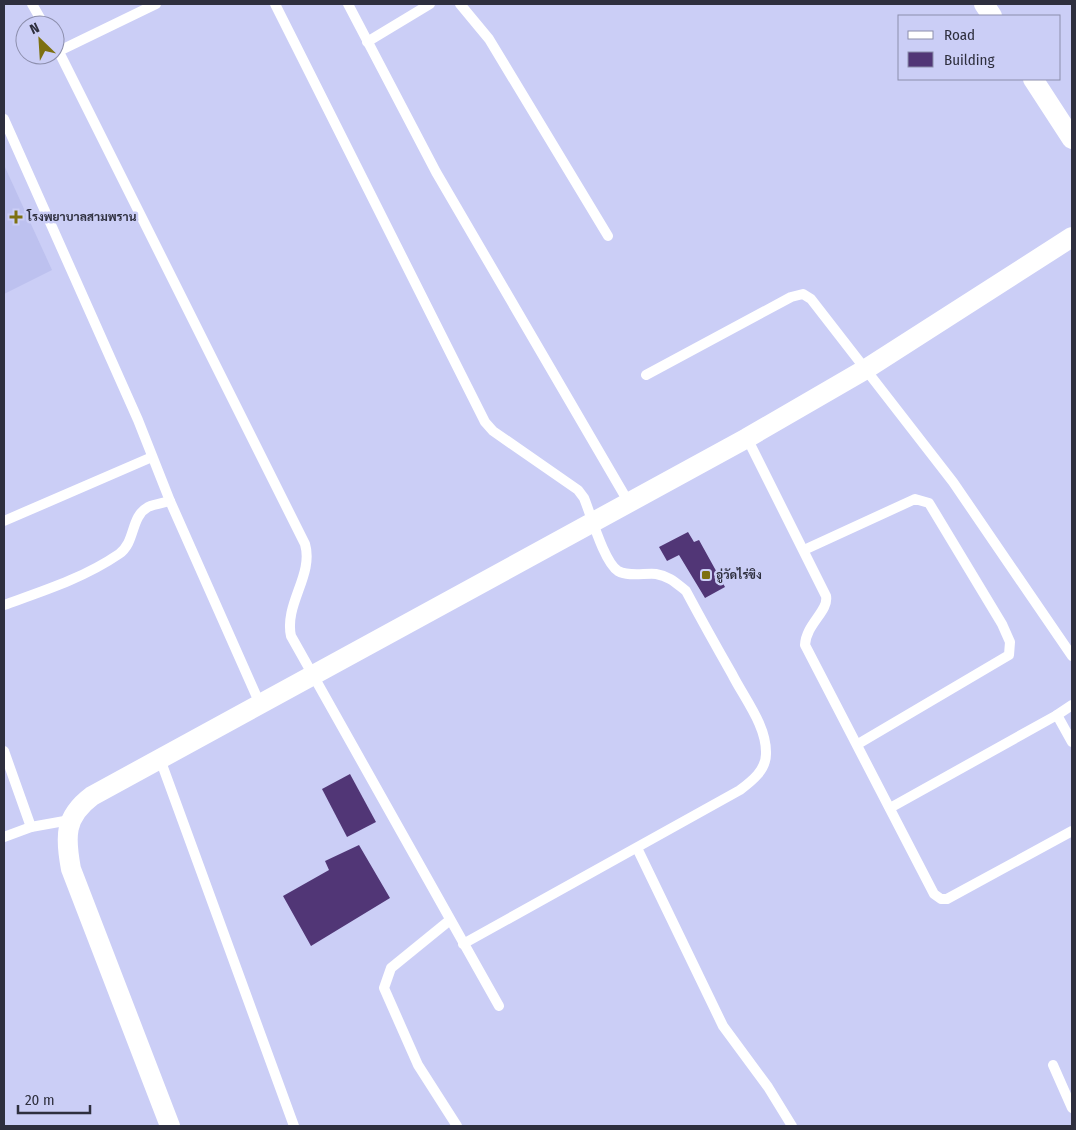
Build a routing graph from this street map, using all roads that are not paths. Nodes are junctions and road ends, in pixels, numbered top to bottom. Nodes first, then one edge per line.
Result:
1 (32, 4) edge
2 (156, 4) edge
3 (276, 4) edge
4 (348, 4) edge
5 (430, 4) edge
6 (460, 4) edge
7 (984, 4) edge
8 (38, 15) edge
9 (991, 15) edge
10 (367, 42) junction
11 (65, 44) edge
12 (65, 63) edge
13 (1034, 80) edge
14 (4, 119) edge
15 (1072, 139) edge
16 (608, 236) dead end
17 (1072, 236) edge
18 (870, 366) junction
19 (646, 375) dead end
20 (747, 438) junction
21 (152, 457) junction
22 (170, 501) junction
23 (629, 503) junction
24 (4, 521) edge
25 (594, 523) junction
26 (804, 550) junction
27 (4, 605) edge
28 (1072, 656) edge
29 (313, 676) junction
30 (260, 704) junction
31 (1072, 706) edge
32 (1057, 715) junction
33 (1072, 742) edge
34 (858, 744) junction
35 (4, 751) edge
36 (160, 759) junction
37 (890, 808) junction
38 (70, 820) junction
39 (31, 827) junction
40 (1072, 831) edge
41 (4, 837) edge
42 (637, 848) junction
43 (450, 920) junction
44 (463, 944) junction
45 (499, 1006) dead end
46 (1053, 1065) dead end
47 (1072, 1108) edge
48 (170, 1126) edge
49 (294, 1126) edge
50 (457, 1126) edge
51 (792, 1126) edge

1 - 8 lane
2 - 11 lane
3 - 25 lane
4 - 10 lane
5 - 10 lane
6 - 16 lane
7 - 9 street
10 - 23 lane
12 - 29 lane
13 - 15 street
14 - 21 lane
17 - 18 street
18 - 19 lane
18 - 20 street
18 - 28 lane
20 - 23 street
20 - 26 lane
21 - 22 lane
21 - 24 lane
22 - 27 lane
22 - 30 lane
23 - 25 street
25 - 29 street
25 - 42 lane
26 - 34 lane
26 - 34 lane
29 - 30 street
29 - 43 lane
30 - 36 street
31 - 32 lane
32 - 33 lane
32 - 37 lane
34 - 37 lane
35 - 39 lane
36 - 38 street
36 - 49 lane
37 - 40 lane
38 - 39 lane
38 - 48 street
39 - 41 lane
42 - 44 lane
42 - 51 lane
43 - 44 lane
43 - 50 lane
44 - 45 lane
46 - 47 lane

